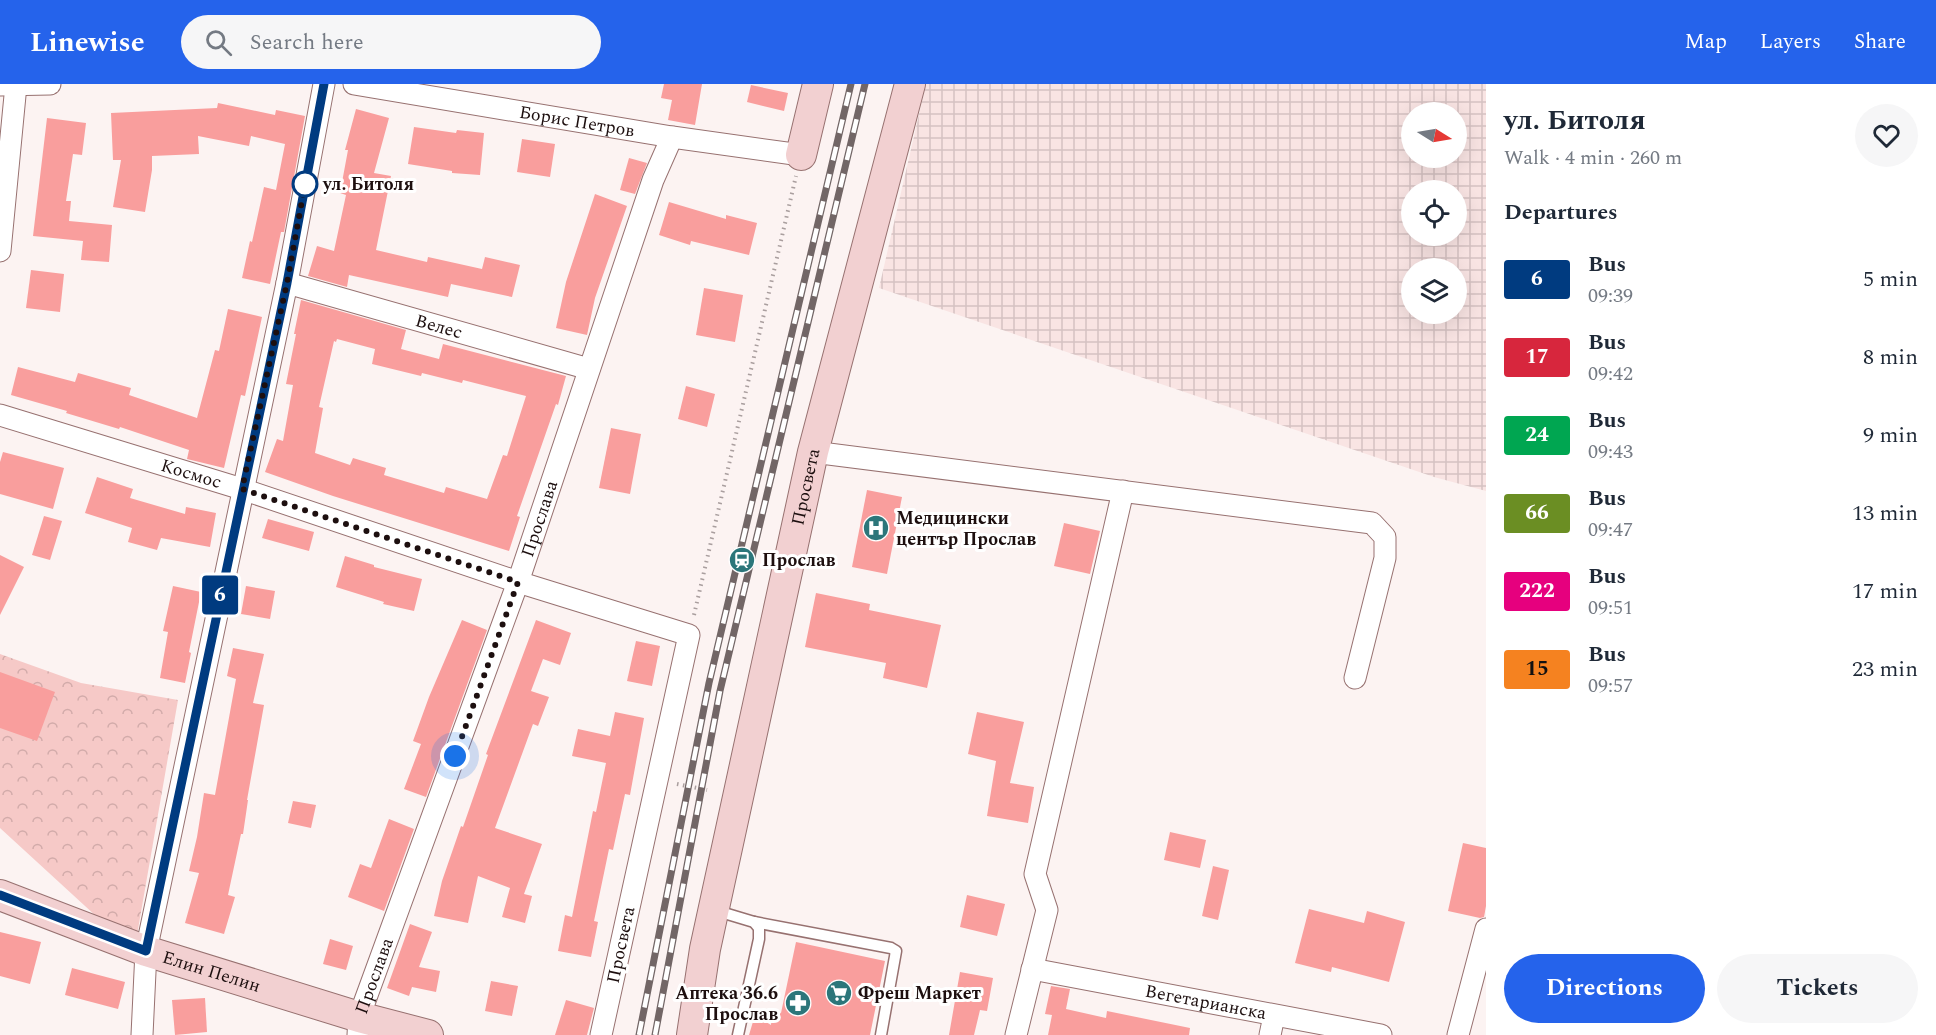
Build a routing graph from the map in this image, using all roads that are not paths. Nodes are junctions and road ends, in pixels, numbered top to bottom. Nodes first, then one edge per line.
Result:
1 (50, 84) edge
2 (324, 84) edge
3 (354, 84) edge
4 (818, 84) edge
5 (910, 84) edge
6 (0, 85) edge
7 (16, 85) edge
8 (672, 137) junction
9 (801, 154) joint
10 (0, 251) edge
11 (287, 283) junction
12 (589, 369) junction
13 (0, 415) edge
14 (813, 452) junction
15 (242, 489) junction
16 (1123, 491) junction
17 (518, 582) junction
18 (689, 635) joint
19 (1355, 678) dead end
20 (0, 895) edge
21 (714, 909) junction
22 (754, 922) junction
23 (1486, 929) edge
24 (146, 951) junction
25 (1032, 969) junction
26 (1272, 1025) edge
27 (359, 1026) edge
28 (142, 1035) edge
29 (428, 1035) edge
30 (601, 1035) edge
31 (692, 1035) edge
32 (738, 1035) edge
33 (880, 1035) edge
34 (1016, 1035) edge
35 (1381, 1035) edge
36 (1458, 1035) edge

1 - 7 street
2 - 11 street
3 - 8 street, Борис Петров
4 - 9 street
5 - 14 street, Просвета
6 - 7 street
7 - 10 street
8 - 9 street, Борис Петров
8 - 12 street, Прослава
11 - 12 street, Велес
11 - 15 street
12 - 17 street, Прослава
13 - 15 street, Космос
14 - 16 street
14 - 21 street, Просвета
15 - 17 street, Космос
15 - 24 street
16 - 19 street
16 - 25 street
17 - 18 street, Космос
17 - 27 street, Прослава
18 - 30 street, Просвета
20 - 24 street, Елин Пелин
21 - 22 lane
21 - 31 street, Просвета
22 - 32 lane
22 - 33 lane
23 - 36 street
24 - 27 street, Елин Пелин
24 - 28 street
25 - 26 street, Вегетарианска
25 - 34 street
26 - 35 street, Вегетарианска
27 - 29 street, Елин Пелин

